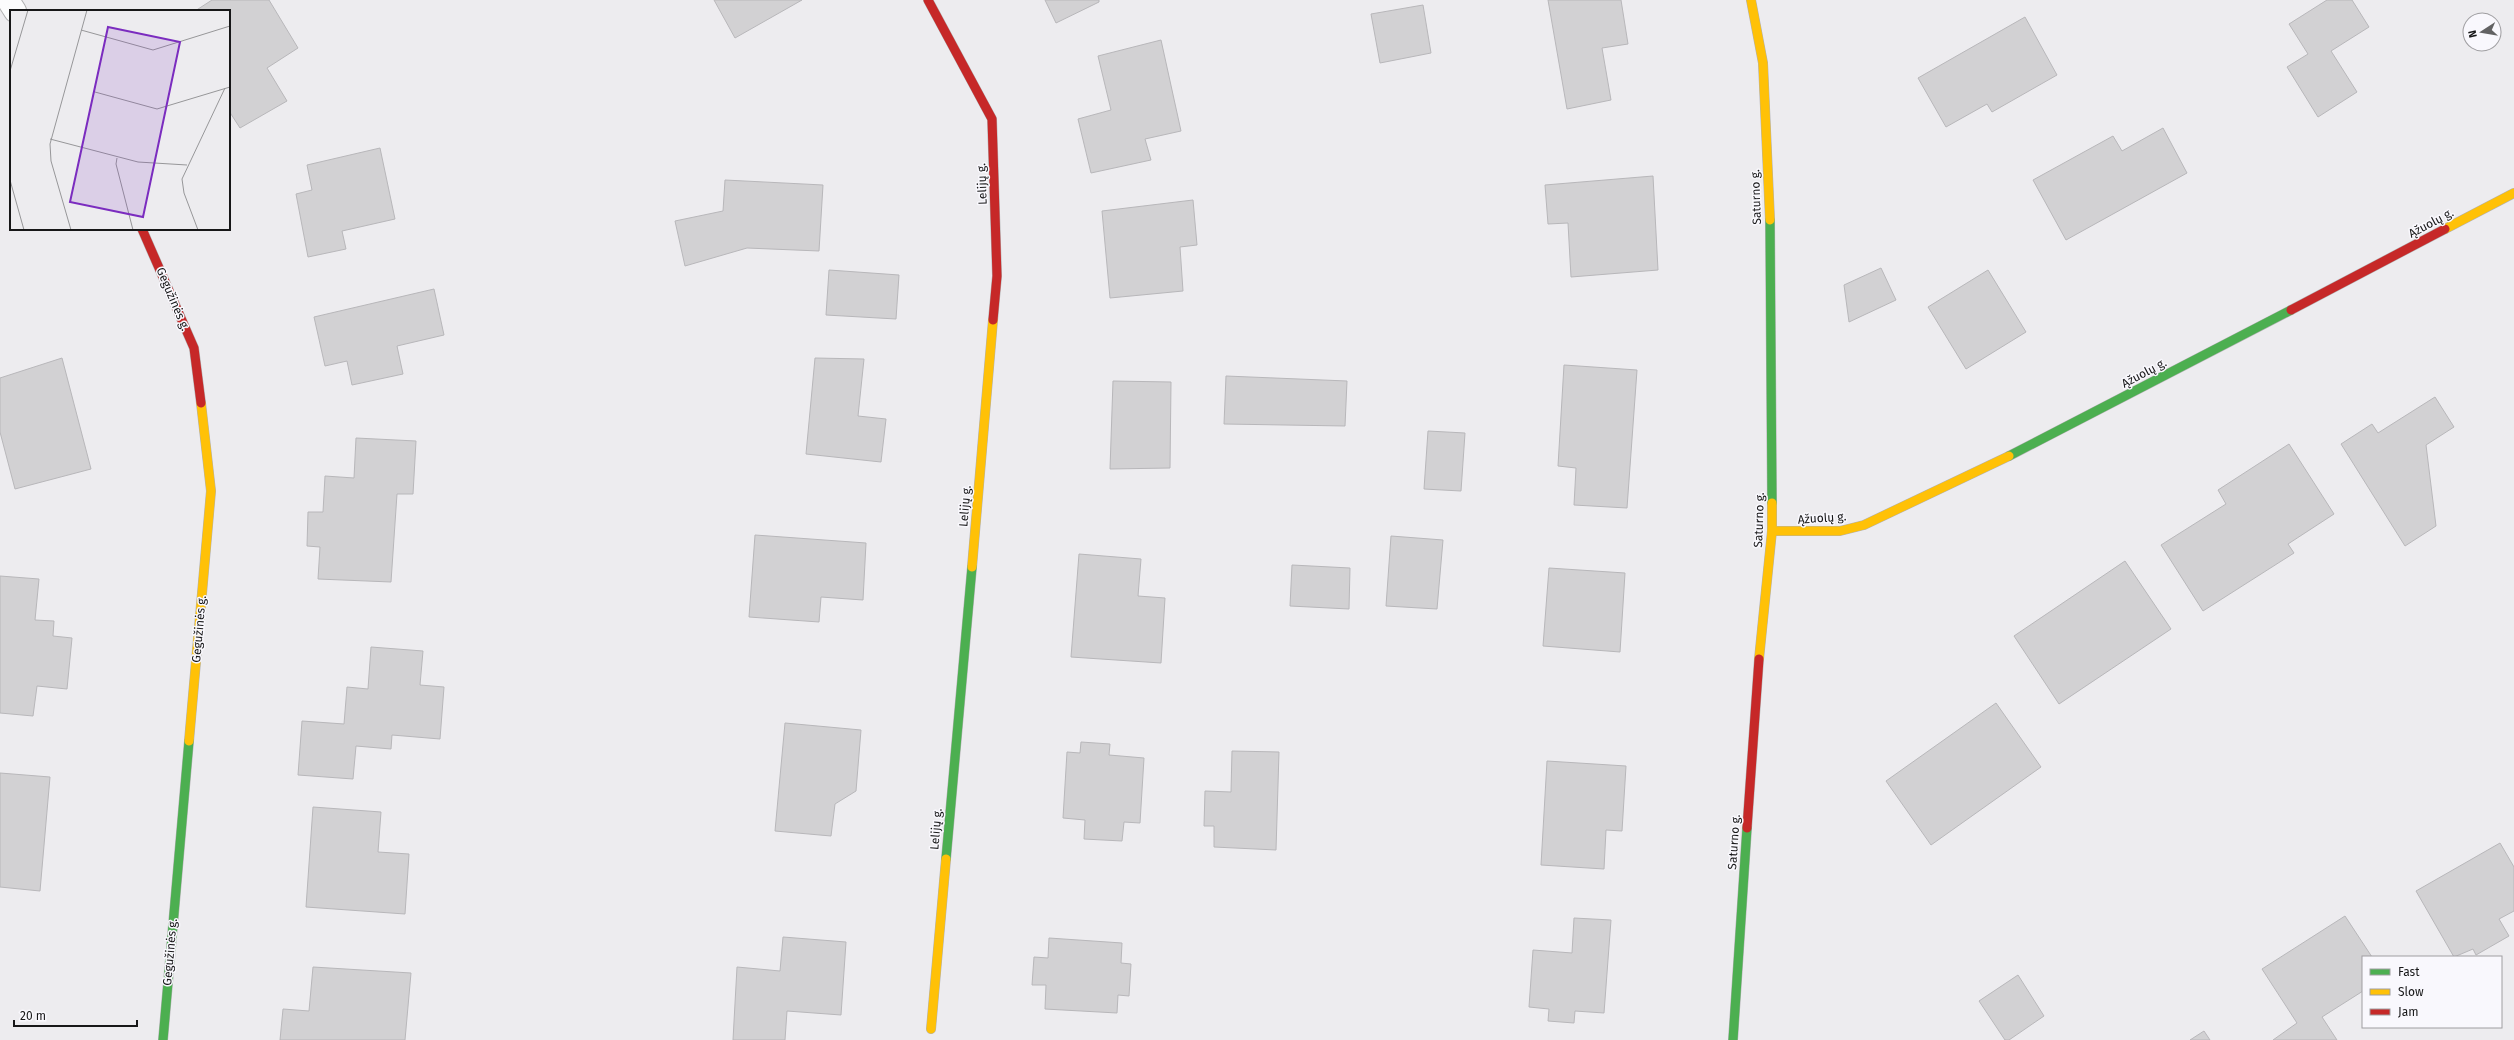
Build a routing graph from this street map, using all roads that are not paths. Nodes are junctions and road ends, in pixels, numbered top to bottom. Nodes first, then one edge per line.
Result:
1 (8, 0) edge
2 (928, 0) edge
3 (1751, 0) edge
4 (14, 10) edge
5 (2514, 193) edge
6 (142, 230) edge
7 (1772, 531) junction
8 (931, 1029) dead end
9 (163, 1040) edge
10 (1733, 1040) edge

1 - 4 street
2 - 8 street, Lelijų g.
3 - 7 street, Saturno g.
5 - 7 street, Ąžuolų g.
6 - 9 street, Gegužinės g.
7 - 10 street, Saturno g.

